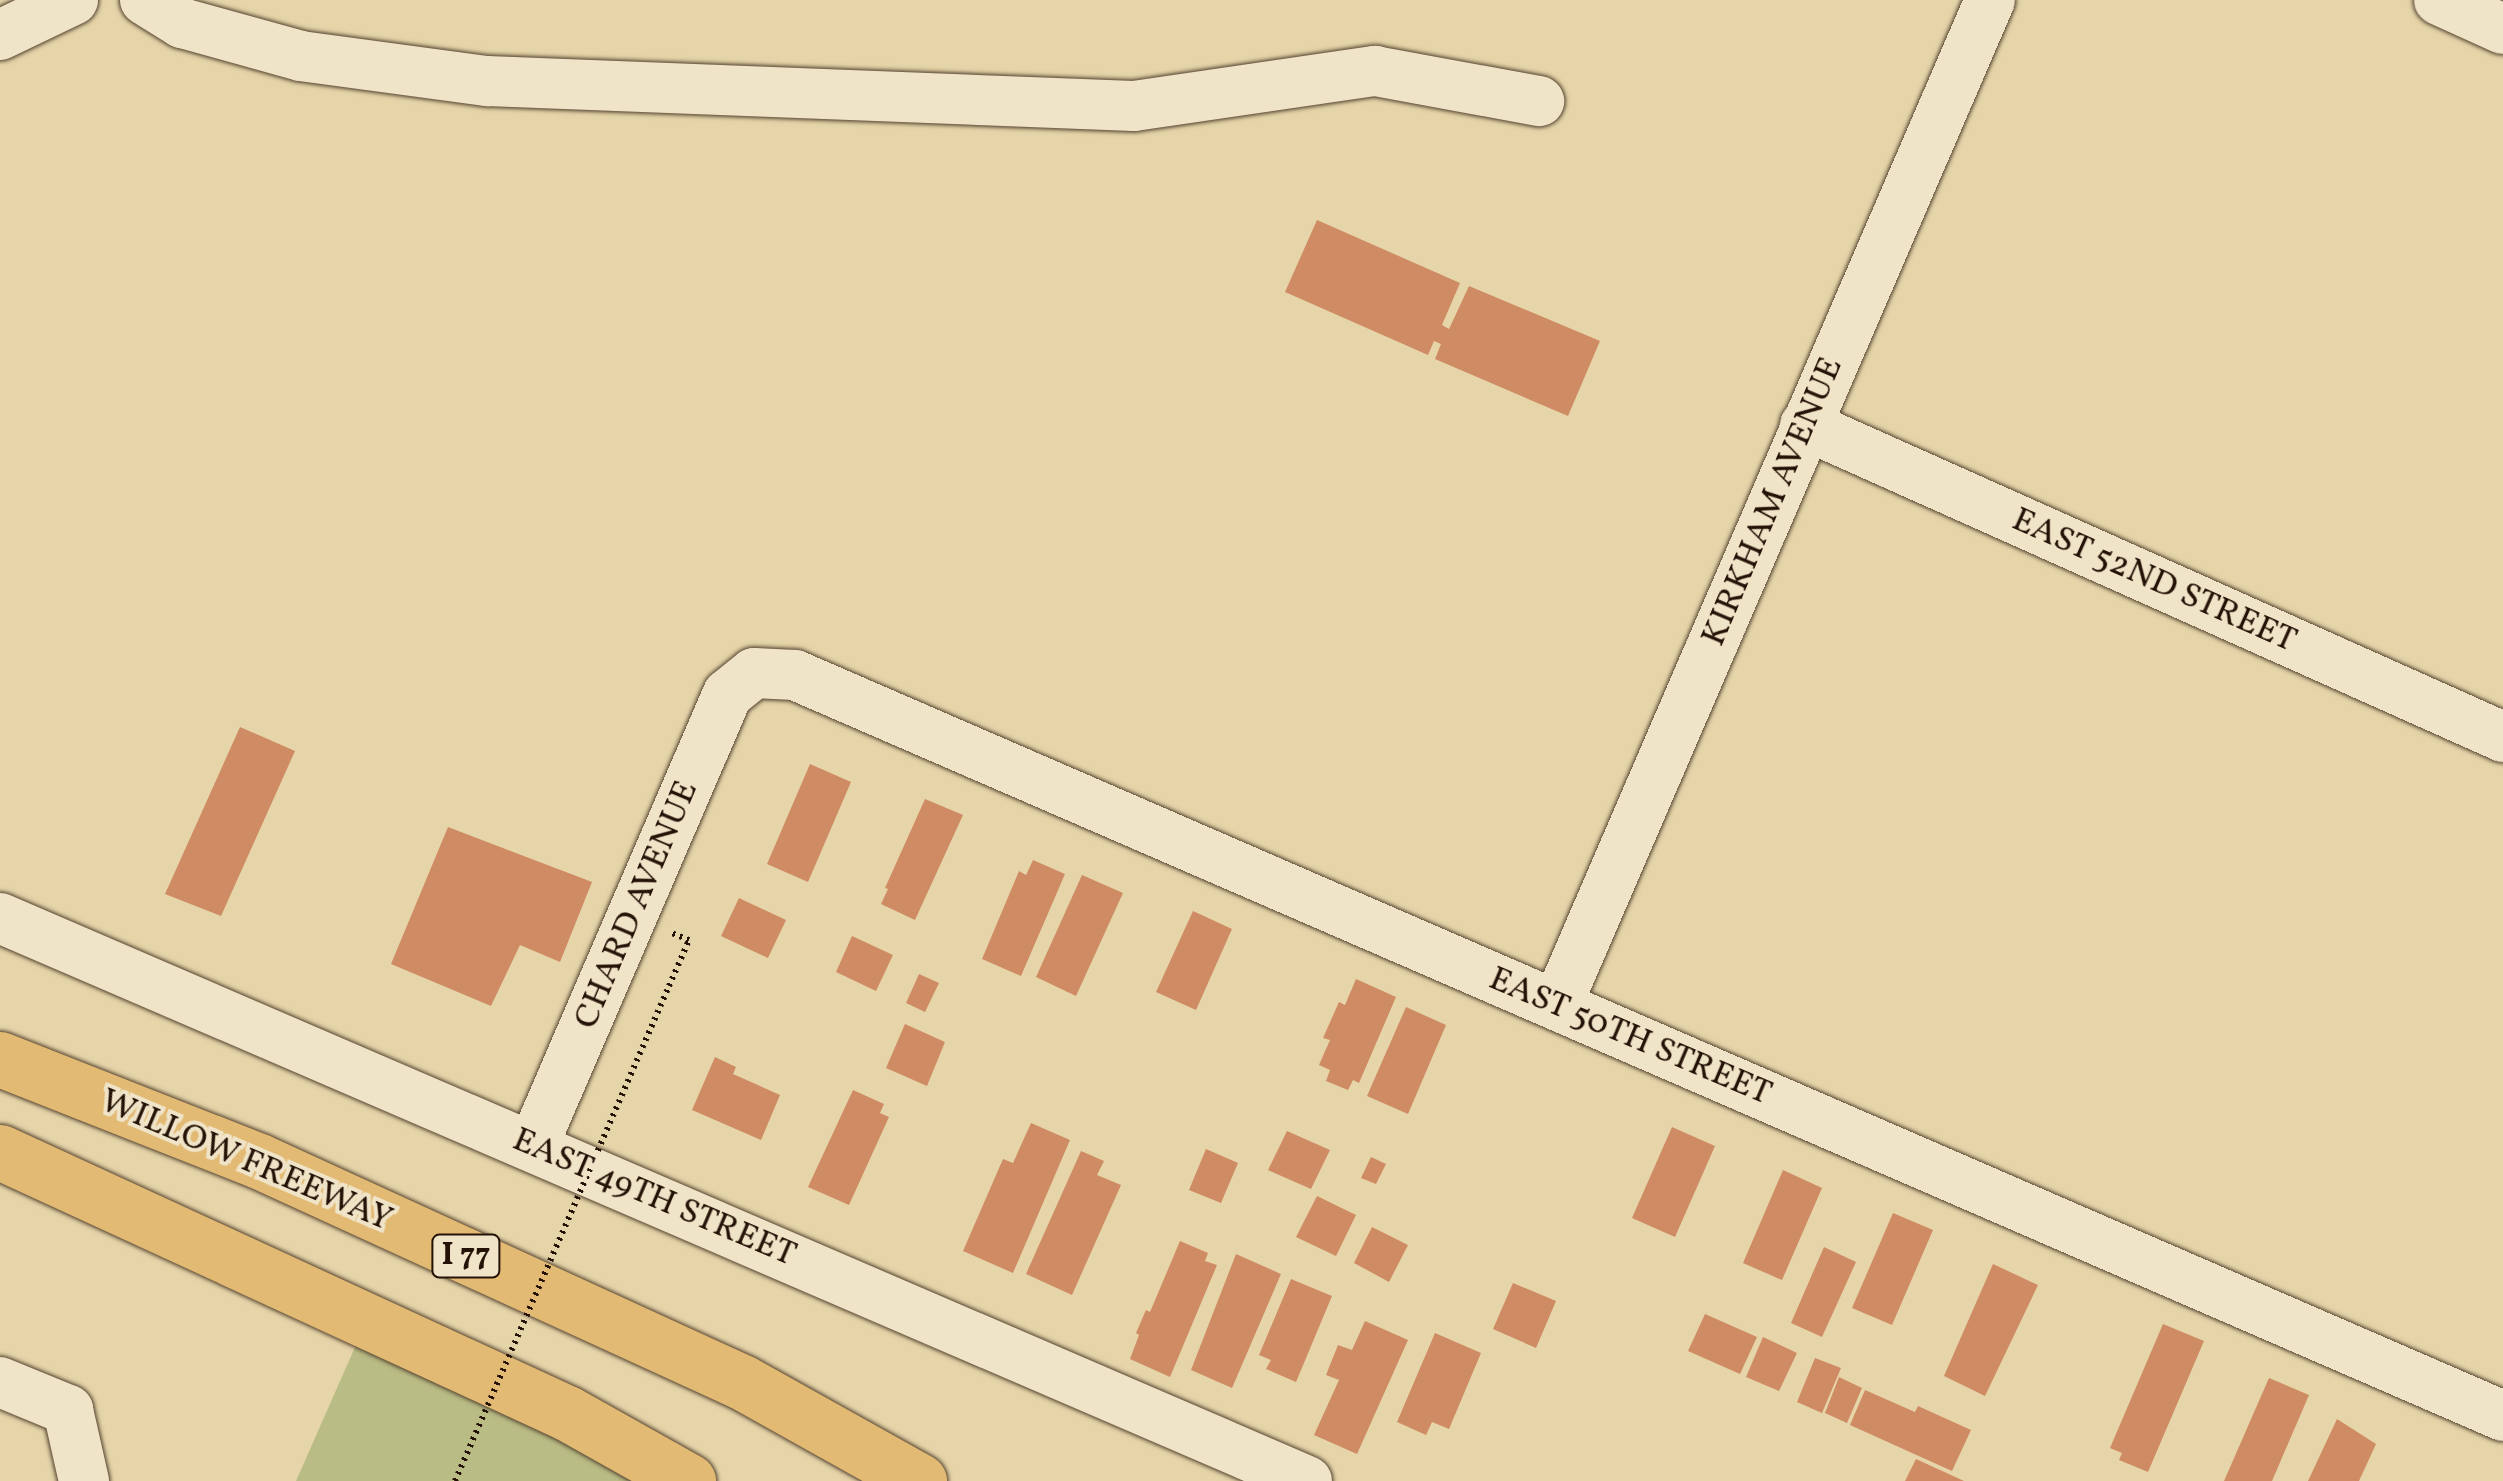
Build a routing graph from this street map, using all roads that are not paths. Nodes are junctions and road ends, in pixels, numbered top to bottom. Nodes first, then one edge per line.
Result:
1 (73, 0) edge
2 (145, 0) edge
3 (1990, 0) edge
4 (2439, 0) edge
5 (2503, 29) edge
6 (0, 34) edge
7 (1539, 101) dead end
8 (1805, 425) junction
9 (754, 673) joint
10 (2503, 737) edge
11 (0, 918) edge
12 (1557, 1005) junction
13 (0, 1059) edge
14 (533, 1146) junction
15 (0, 1152) edge
16 (0, 1382) edge
17 (2503, 1416) edge
18 (84, 1481) edge
19 (688, 1481) edge
20 (919, 1481) edge
21 (1307, 1481) edge

1 - 6 street
2 - 7 street
3 - 8 street, KIRKHAM AVENUE
4 - 5 street
8 - 10 street, EAST 52ND STREET
8 - 12 street, KIRKHAM AVENUE
9 - 12 street, EAST 50TH STREET
9 - 14 street, CHARD AVENUE
11 - 14 street, EAST 49TH STREET
12 - 17 street, EAST 50TH STREET
13 - 20 highway, WILLOW FREEWAY / I 77
14 - 21 street, EAST 49TH STREET
15 - 19 highway
16 - 18 street

